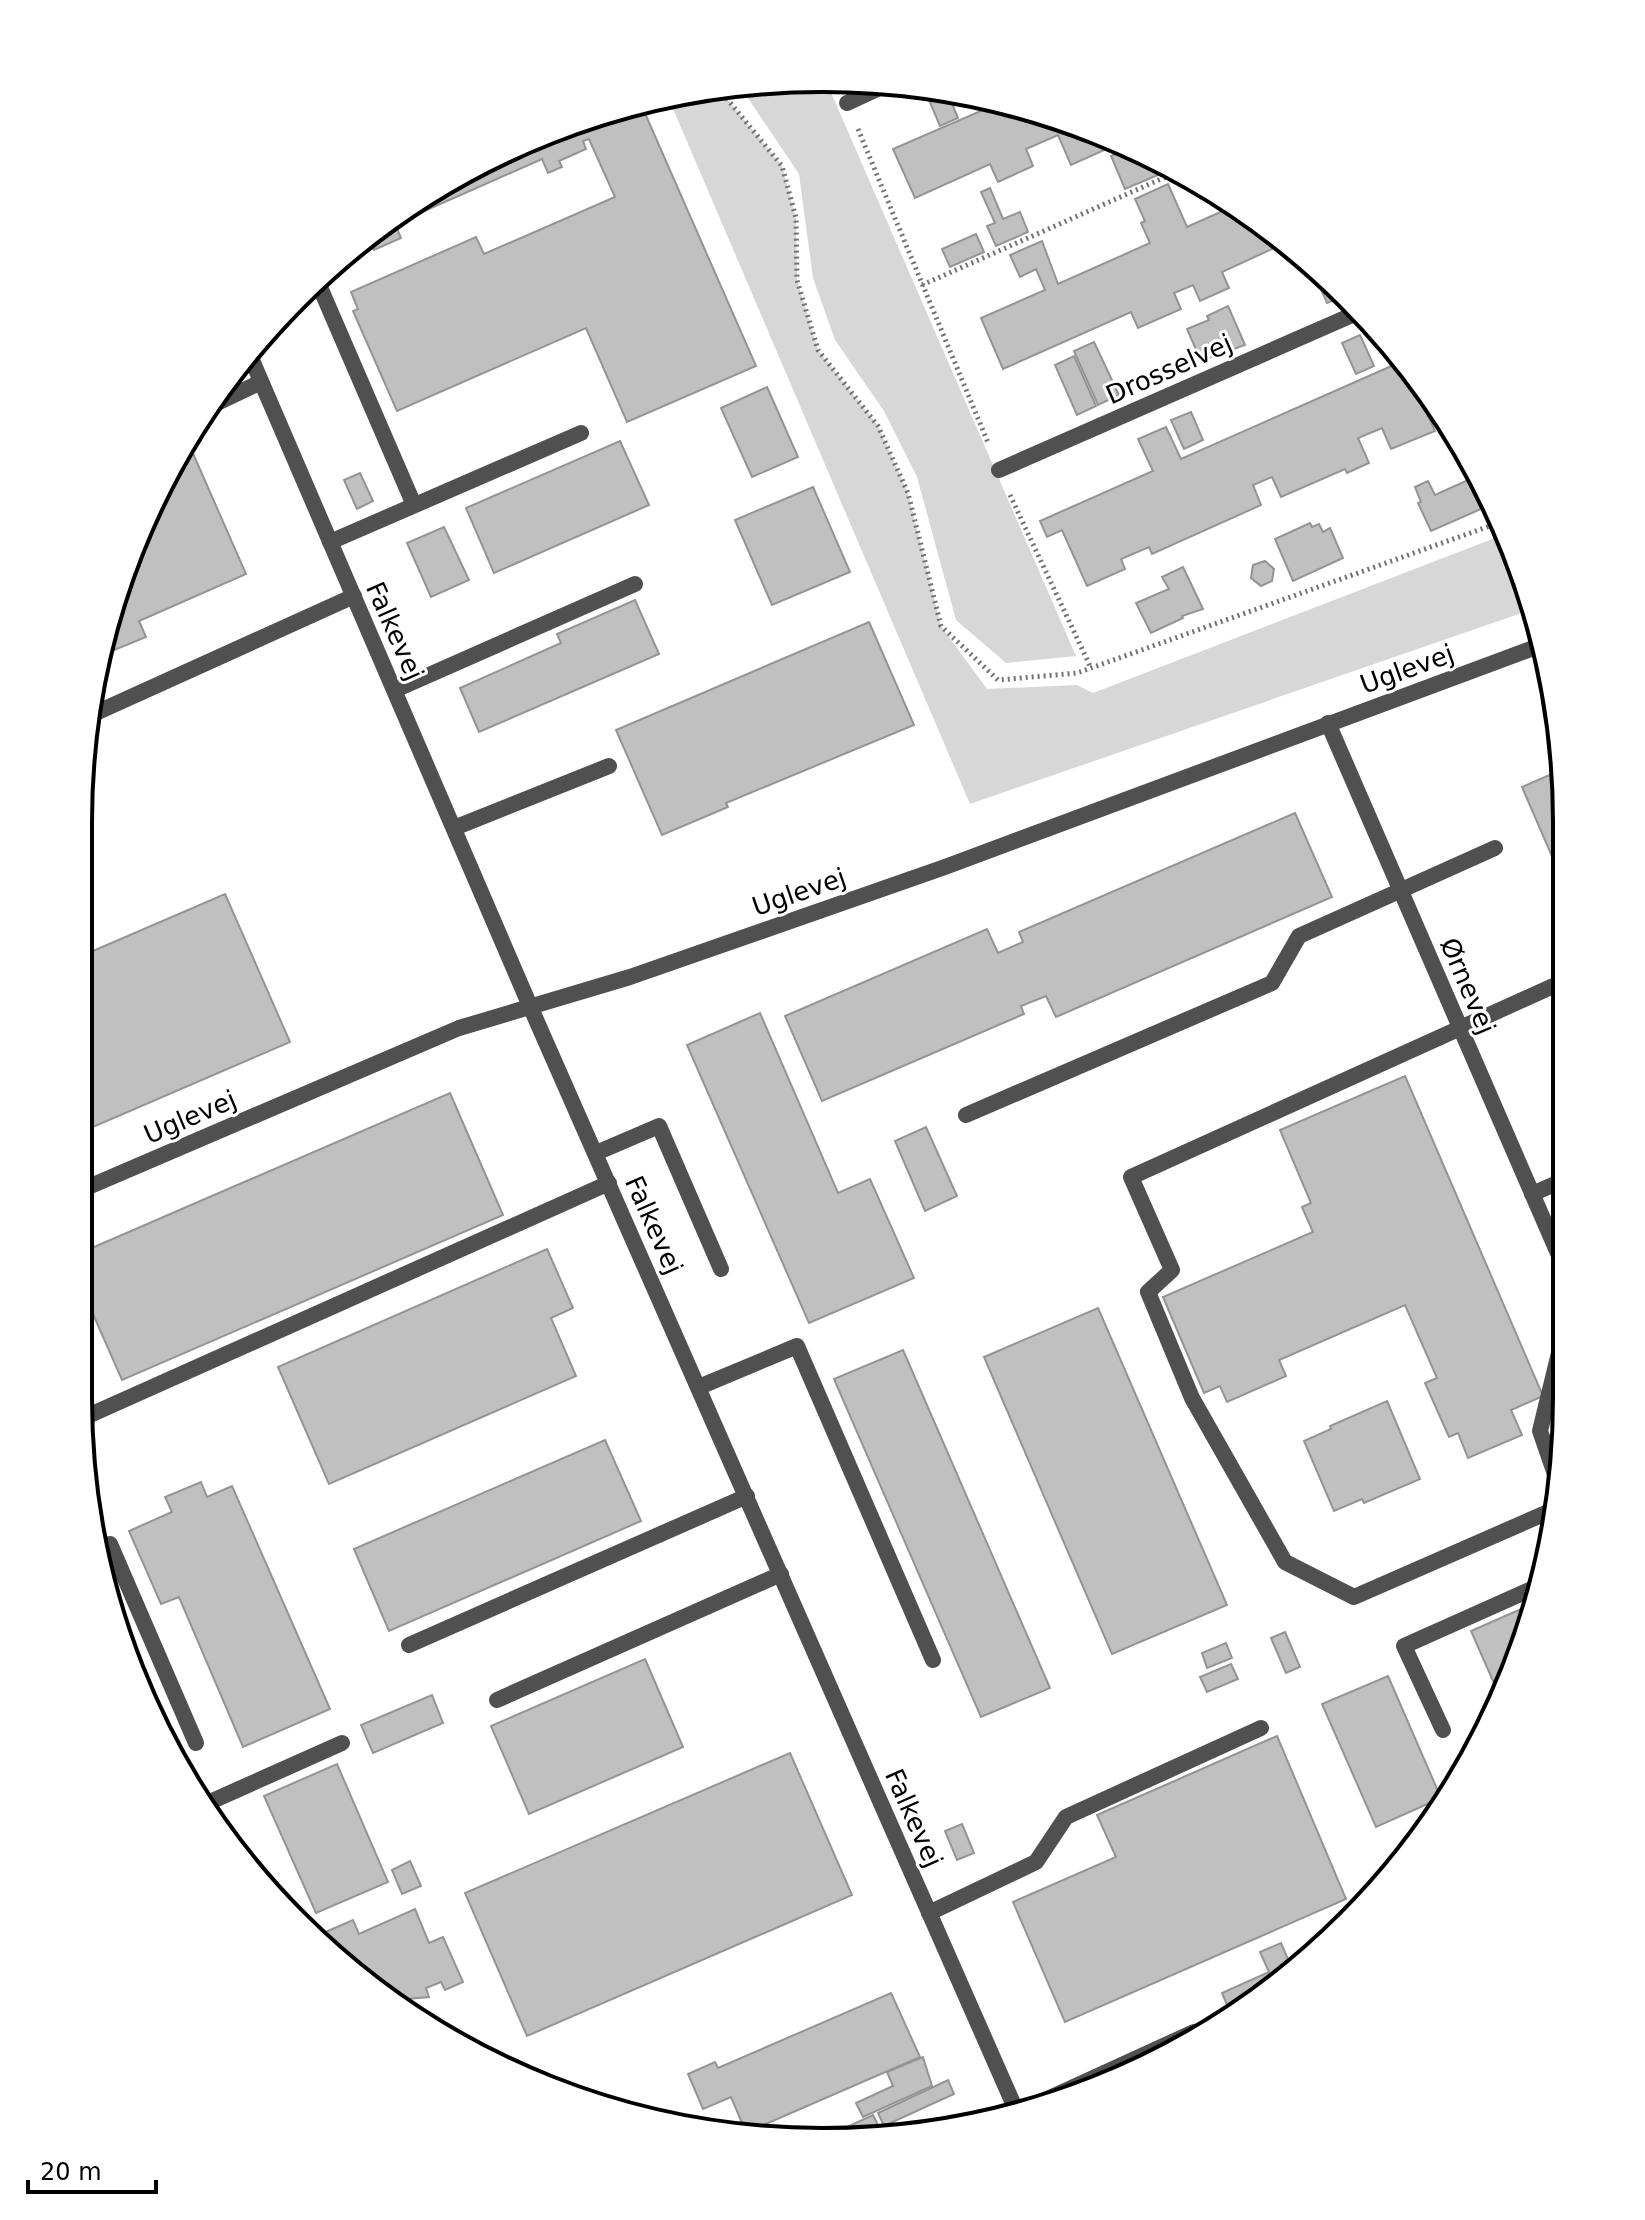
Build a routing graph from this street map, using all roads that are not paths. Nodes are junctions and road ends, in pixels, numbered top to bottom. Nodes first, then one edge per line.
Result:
1 (867, 94) edge
2 (847, 103) road end
3 (322, 291) edge
4 (1349, 316) edge
5 (254, 365) edge
6 (261, 382) junction
7 (229, 397) edge
8 (581, 433) dead end
9 (999, 470) road end
10 (414, 505) junction
11 (330, 542) junction
12 (635, 584) dead end
13 (354, 596) junction
14 (1532, 649) edge
15 (395, 690) junction
16 (101, 711) edge
17 (1328, 723) junction
18 (609, 766) dead end
19 (454, 828) junction
20 (1495, 848) dead end
21 (1401, 889) junction
22 (1553, 986) edge
23 (530, 1006) junction
24 (1460, 1028) junction
25 (966, 1115) dead end
26 (596, 1153) junction
27 (609, 1183) junction
28 (92, 1185) edge
29 (1553, 1185) edge
30 (1532, 1194) junction
31 (1553, 1242) edge
32 (721, 1269) dead end
33 (1553, 1378) edge
34 (699, 1387) junction
35 (93, 1414) edge
36 (1550, 1459) edge
37 (747, 1496) junction
38 (1543, 1514) edge
39 (107, 1545) edge
40 (781, 1574) junction
41 (1527, 1591) edge
42 (409, 1645) dead end
43 (933, 1660) dead end
44 (497, 1700) dead end
45 (1261, 1728) dead end
46 (1443, 1730) dead end
47 (196, 1743) dead end
48 (342, 1743) dead end
49 (213, 1800) edge
50 (929, 1913) junction
51 (1013, 2103) edge

1 - 2 street
3 - 10 street
4 - 9 street, Drosselvej
5 - 6 street, Falkevej
6 - 7 street
6 - 11 street, Falkevej
8 - 10 street
10 - 11 street
11 - 13 street, Falkevej
12 - 15 street
13 - 15 street, Falkevej
13 - 16 street
14 - 17 street, Uglevej
15 - 19 street, Falkevej
17 - 21 street, Ørnevej
17 - 23 street, Uglevej
18 - 19 street
19 - 23 street, Falkevej
20 - 21 street
21 - 24 street, Ørnevej
21 - 25 street
22 - 24 street
23 - 26 street, Falkevej
23 - 28 street, Uglevej
24 - 30 street, Ørnevej
24 - 38 street
26 - 27 street, Falkevej
26 - 32 street
27 - 34 street, Falkevej
27 - 35 street
29 - 30 street
30 - 31 street, Ørnevej
33 - 36 street
34 - 37 street, Falkevej
34 - 43 street
37 - 40 street, Falkevej
37 - 42 street
39 - 47 street
40 - 44 street
40 - 50 street, Falkevej
41 - 46 street
45 - 50 street
48 - 49 street
50 - 51 street, Falkevej

